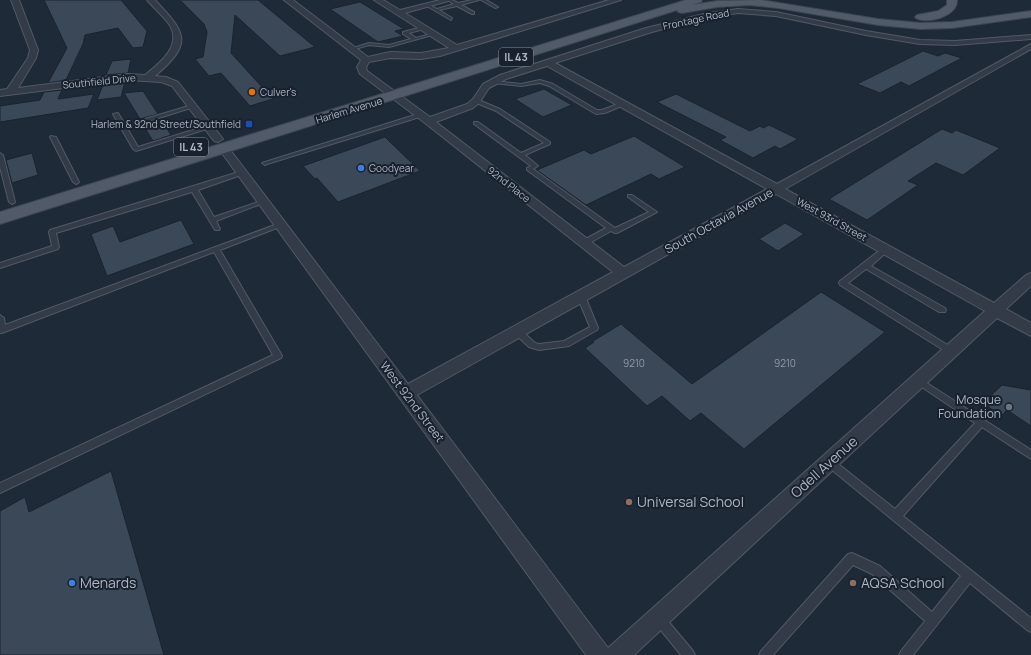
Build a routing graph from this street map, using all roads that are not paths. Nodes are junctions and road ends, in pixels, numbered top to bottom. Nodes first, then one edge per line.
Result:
1 (15, 0) edge
2 (151, 0) edge
3 (288, 0) edge
4 (378, 0) edge
5 (448, 0) edge
6 (477, 0) edge
7 (483, 0) edge
8 (617, 0) edge
9 (669, 0) edge
10 (697, 0) edge
11 (952, 0) edge
12 (427, 5) junction
13 (458, 5) junction
14 (843, 5) dead end
15 (496, 7) dead end
16 (436, 10) junction
17 (398, 12) junction
18 (473, 13) dead end
19 (1031, 14) edge
20 (450, 19) dead end
21 (638, 19) junction
22 (423, 28) junction
23 (434, 34) junction
24 (1031, 37) edge
25 (415, 39) junction
26 (1031, 46) edge
27 (456, 48) junction
28 (352, 49) junction
29 (366, 60) junction
30 (548, 63) junction
31 (148, 77) junction
32 (493, 82) junction
33 (11, 91) junction
34 (0, 92) edge
35 (388, 92) junction
36 (476, 101) junction
37 (623, 104) junction
38 (194, 106) junction
39 (116, 114) dead end
40 (425, 118) junction
41 (476, 123) dead end
42 (124, 127) junction
43 (208, 127) junction
44 (53, 137) dead end
45 (221, 144) junction
46 (0, 155) edge
47 (521, 155) junction
48 (265, 163) dead end
49 (242, 173) junction
50 (76, 182) junction
51 (194, 189) junction
52 (777, 189) junction
53 (630, 196) dead end
54 (263, 202) junction
55 (6, 204) edge
56 (0, 218) edge
57 (212, 220) junction
58 (280, 225) junction
59 (612, 228) junction
60 (217, 229) dead end
61 (584, 243) junction
62 (216, 249) junction
63 (886, 249) junction
64 (0, 266) edge
65 (866, 266) junction
66 (623, 273) junction
67 (1031, 278) edge
68 (581, 296) junction
69 (942, 310) dead end
70 (996, 310) junction
71 (0, 318) edge
72 (1, 330) edge
73 (1031, 330) edge
74 (518, 332) junction
75 (951, 351) junction
76 (919, 381) junction
77 (406, 393) junction
78 (982, 422) junction
79 (1031, 455) edge
80 (829, 462) junction
81 (0, 488) edge
82 (896, 516) junction
83 (969, 575) junction
84 (658, 618) junction
85 (933, 620) junction
86 (1031, 626) edge
87 (600, 655) edge
88 (617, 655) edge
89 (689, 655) edge
90 (765, 655) edge
91 (906, 655) edge

1 - 33 street
2 - 31 street
3 - 28 street
4 - 17 street
5 - 12 street
5 - 13 lane
6 - 13 lane
7 - 15 lane
8 - 27 street
9 - 35 main road, Harlem Avenue / IL 43
10 - 21 main road, Harlem Avenue / IL 43
11 - 14 main road
12 - 16 lane
12 - 17 street
13 - 16 lane
13 - 18 lane
16 - 20 lane
17 - 22 street
19 - 21 main road
21 - 35 main road, Harlem Avenue / IL 43
22 - 23 street
22 - 25 lane
23 - 25 lane
23 - 27 street
24 - 30 street, Frontage Road
25 - 28 lane
26 - 52 street, South Octavia Avenue
27 - 29 street
28 - 29 street
29 - 35 street, 92nd Place
30 - 32 street, Frontage Road
30 - 37 street, West 93rd Street
31 - 33 street, Southfield Drive
31 - 38 street, Southfield Drive
32 - 36 street, Frontage Road
32 - 37 lane
33 - 34 street, Southfield Drive
35 - 40 street, 92nd Place
35 - 45 main road, Harlem Avenue / IL 43
36 - 40 street, Frontage Road
36 - 47 lane
37 - 52 street, West 93rd Street
38 - 42 lane
38 - 43 street, Southfield Drive
39 - 42 lane
40 - 48 lane
40 - 61 street, 92nd Place
41 - 47 lane
42 - 43 lane
43 - 45 street, Southfield Drive
44 - 50 lane
45 - 49 street, West 92nd Street
45 - 50 main road, Harlem Avenue / IL 43
45 - 56 main road, Harlem Avenue / IL 43
46 - 55 lane
47 - 59 lane
49 - 51 lane
49 - 54 street, West 92nd Street
50 - 55 main road, Harlem Avenue / IL 43
51 - 57 lane
51 - 64 lane
52 - 63 street, West 93rd Street
52 - 66 street, South Octavia Avenue
53 - 59 lane
54 - 57 lane
54 - 58 street, West 92nd Street
57 - 60 lane
58 - 62 lane
58 - 77 street, West 92nd Street
59 - 61 lane
61 - 66 street, 92nd Place
62 - 72 lane
62 - 81 lane
63 - 65 lane
63 - 70 street, West 93rd Street
65 - 69 lane
65 - 75 lane
66 - 68 street, South Octavia Avenue
67 - 70 street, Odell Avenue
68 - 74 street, South Octavia Avenue
68 - 74 lane
70 - 73 street, West 93rd Street
70 - 75 street, Odell Avenue
71 - 72 lane
74 - 77 street, South Octavia Avenue
75 - 76 street, Odell Avenue
76 - 78 lane
76 - 80 street, Odell Avenue
77 - 87 street, West 92nd Street
78 - 79 lane
78 - 82 lane
80 - 82 lane
80 - 84 street, Odell Avenue
82 - 83 lane
83 - 85 lane
83 - 86 lane
84 - 88 street, Odell Avenue
84 - 89 lane
85 - 90 lane
85 - 91 lane

